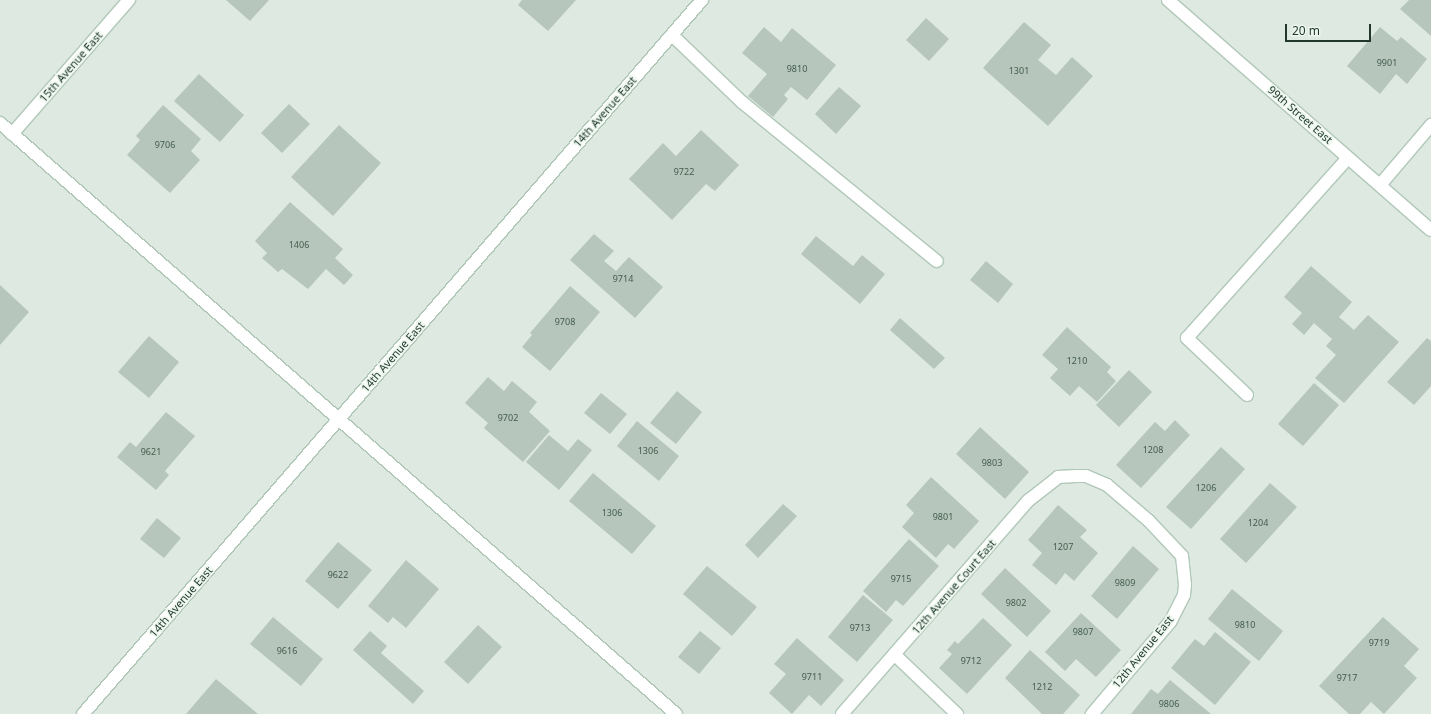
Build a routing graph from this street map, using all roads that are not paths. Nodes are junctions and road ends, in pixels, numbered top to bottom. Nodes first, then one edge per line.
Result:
1 (129, 0) edge
2 (702, 0) edge
3 (1168, 0) edge
4 (672, 35) junction
5 (0, 123) edge
6 (1431, 126) edge
7 (12, 134) junction
8 (1348, 158) junction
9 (1380, 185) junction
10 (1431, 230) edge
11 (937, 260) dead end
12 (1247, 395) dead end
13 (339, 420) junction
14 (1185, 585) joint
15 (895, 655) junction
16 (83, 714) edge
17 (676, 714) edge
18 (842, 714) edge
19 (957, 714) edge
20 (1092, 714) edge

1 - 7 street, 15th Avenue East
2 - 4 street, 14th Avenue East
3 - 8 street, 99th Street East
4 - 11 street
4 - 13 street, 14th Avenue East
5 - 7 street
6 - 9 street
7 - 13 street
8 - 9 street, 99th Street East
8 - 12 street
9 - 10 street, 99th Street East
13 - 16 street, 14th Avenue East
13 - 17 street
14 - 15 street, 12th Avenue Court East
14 - 20 street, 12th Avenue East
15 - 18 street, 12th Avenue Court East
15 - 19 street

